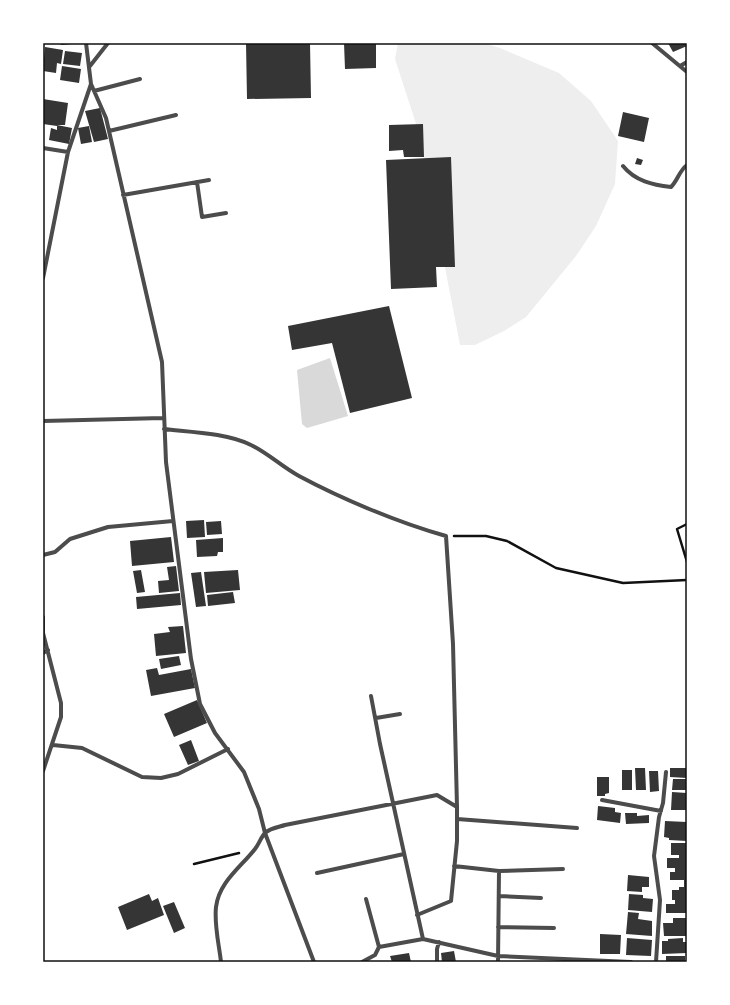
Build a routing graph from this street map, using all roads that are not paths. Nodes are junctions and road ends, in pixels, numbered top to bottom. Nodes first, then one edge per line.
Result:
1 (86, 43) edge
2 (108, 43) edge
3 (652, 43) edge
4 (687, 62) edge
5 (90, 66) junction
6 (680, 66) junction
7 (687, 72) edge
8 (140, 79) dead end
9 (91, 84) junction
10 (94, 91) junction
11 (176, 115) dead end
12 (109, 131) junction
13 (43, 148) edge
14 (68, 152) junction
15 (687, 165) edge
16 (623, 166) dead end
17 (209, 180) dead end
18 (197, 182) junction
19 (123, 195) junction
20 (226, 213) dead end
21 (43, 278) edge
22 (164, 418) junction
23 (43, 421) edge
24 (164, 429) junction
25 (173, 521) junction
26 (43, 555) edge
27 (43, 617) edge
28 (48, 650) junction
29 (43, 653) edge
30 (371, 696) dead end
31 (400, 714) dead end
32 (376, 718) junction
33 (53, 745) junction
34 (228, 749) junction
35 (43, 771) edge
36 (666, 772) dead end
37 (602, 800) dead end
38 (393, 803) junction
39 (457, 807) junction
40 (661, 811) junction
41 (457, 819) junction
42 (578, 828) dead end
43 (265, 833) junction
44 (404, 854) junction
45 (454, 866) junction
46 (563, 869) dead end
47 (499, 871) junction
48 (317, 873) dead end
49 (499, 896) junction
50 (542, 898) dead end
51 (366, 899) dead end
52 (417, 915) junction
53 (498, 927) junction
54 (554, 928) dead end
55 (423, 939) junction
56 (439, 942) junction
57 (379, 947) junction
58 (498, 956) junction
59 (221, 962) edge
60 (314, 962) edge
61 (362, 962) edge
62 (437, 962) edge
63 (498, 962) edge
64 (632, 962) edge
65 (656, 962) edge

1 - 5 street
2 - 5 street
3 - 6 street
4 - 6 street
5 - 9 street
6 - 7 street
8 - 10 street
9 - 10 street
9 - 14 street
10 - 12 street
11 - 12 street
12 - 19 street
13 - 14 street
14 - 21 street
15 - 16 street
17 - 18 street
18 - 19 street
18 - 20 street
19 - 22 street
22 - 23 street
22 - 24 street
24 - 25 street
24 - 39 street
25 - 26 street
25 - 34 street
27 - 28 street
28 - 29 street
28 - 33 street
30 - 32 street
31 - 32 street
32 - 38 street
33 - 34 street
33 - 35 street
34 - 43 street
36 - 40 street
37 - 40 street
38 - 39 street
38 - 43 street
38 - 44 street
39 - 41 street
40 - 65 street
41 - 42 street
41 - 45 street
43 - 59 street
43 - 60 street
44 - 48 street
44 - 52 street
45 - 47 street
45 - 52 street
46 - 47 street
47 - 49 street
49 - 50 street
49 - 53 street
51 - 57 street
52 - 55 street
53 - 54 street
53 - 58 street
55 - 56 street
55 - 57 street
56 - 58 street
56 - 62 street
57 - 61 street
58 - 63 street
58 - 64 street

